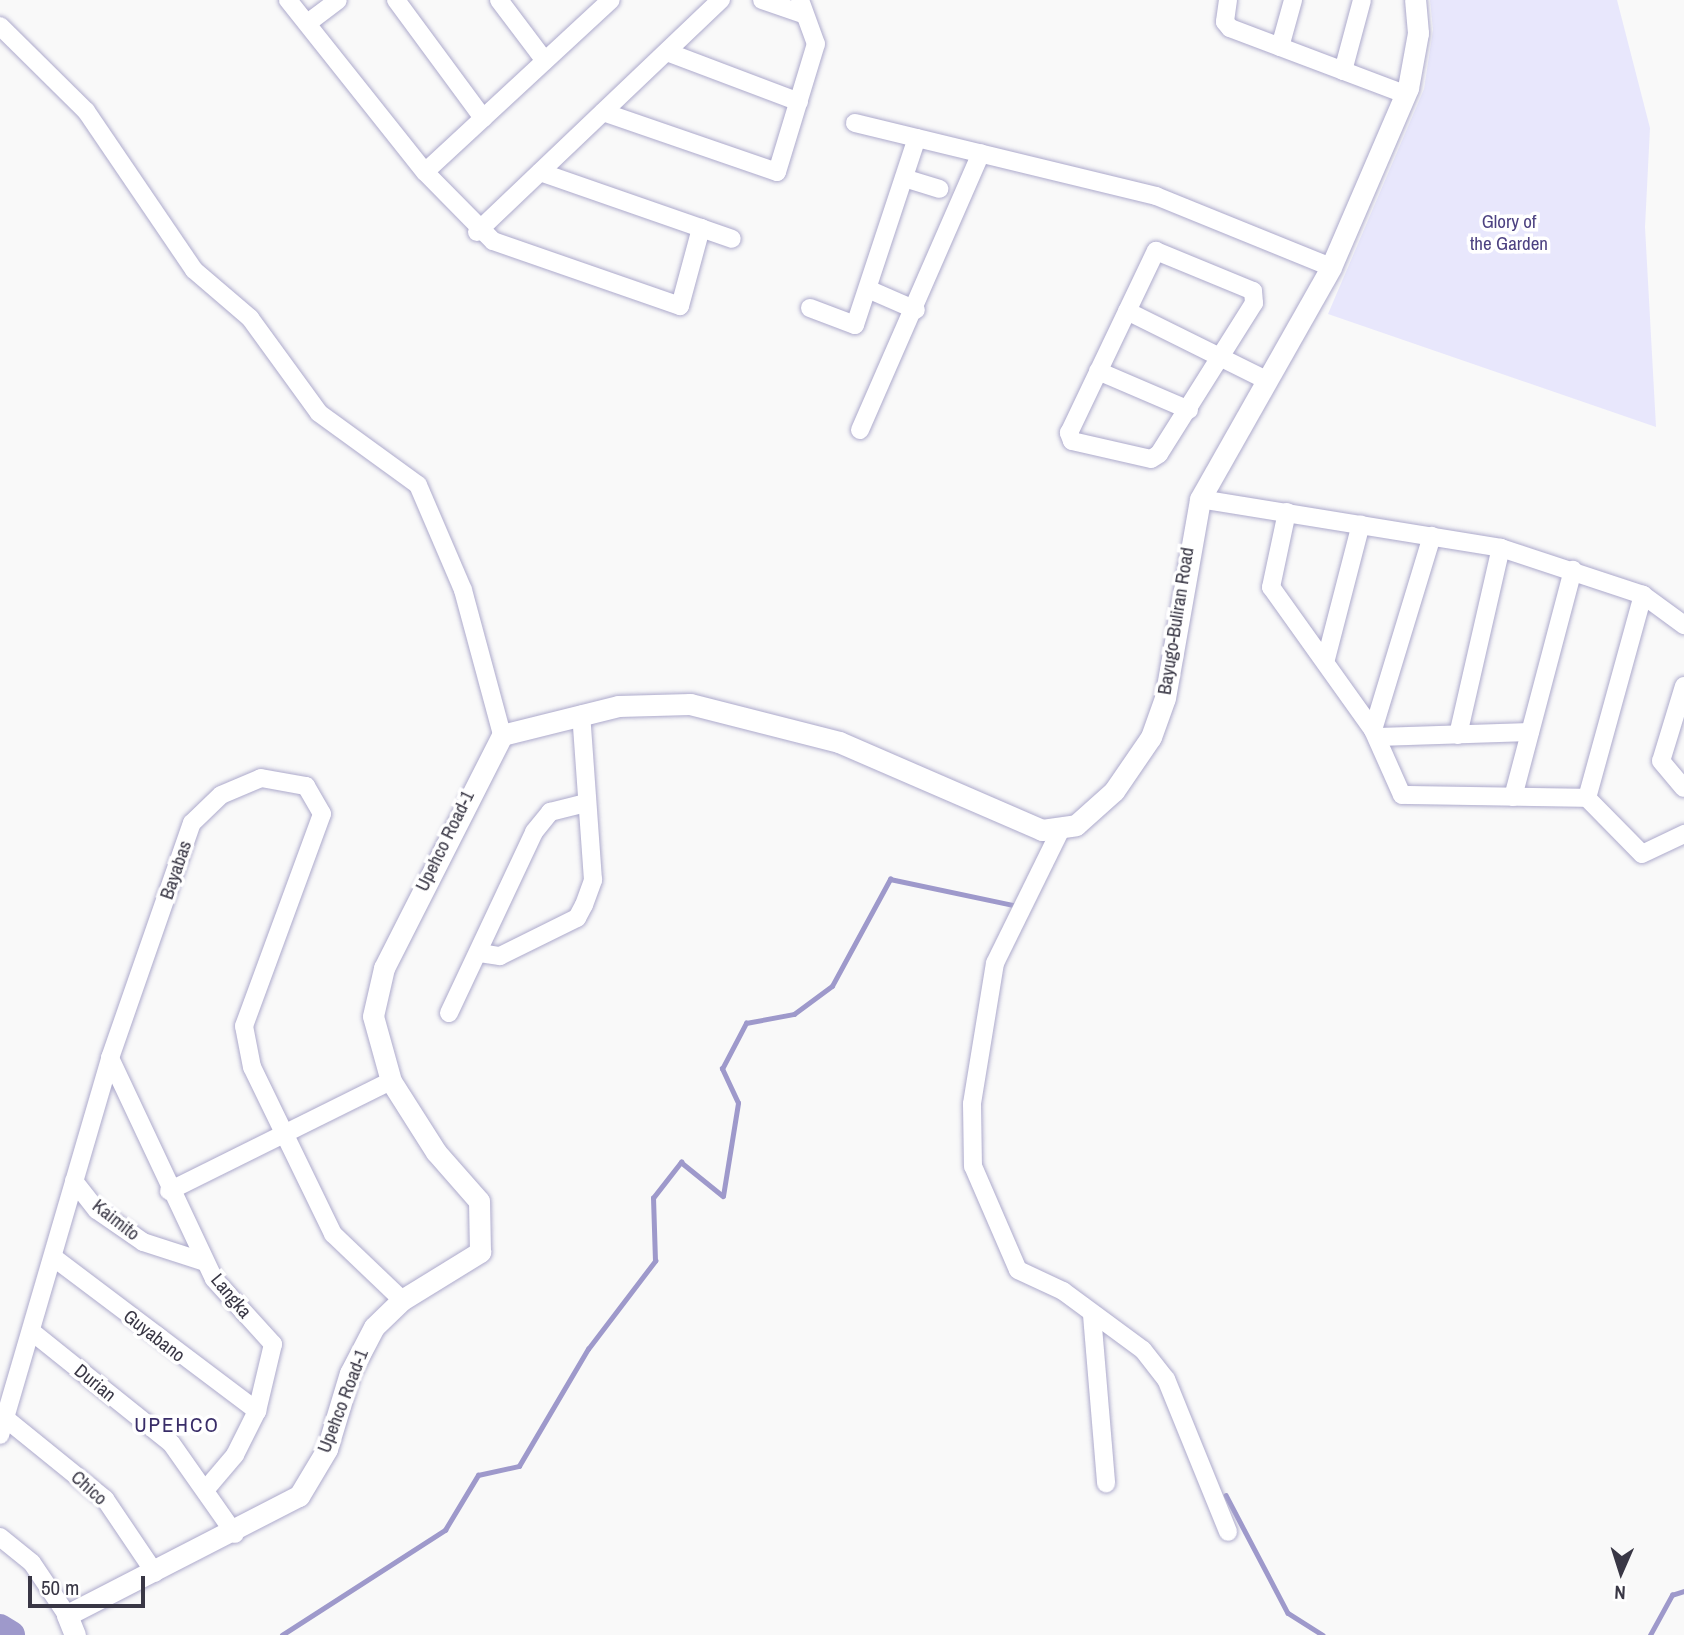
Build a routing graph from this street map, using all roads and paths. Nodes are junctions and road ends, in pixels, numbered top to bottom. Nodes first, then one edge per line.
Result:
1 (288, 0) edge
2 (338, 0) edge
3 (396, 0) edge
4 (499, 0) edge
5 (721, 0) edge
6 (762, 0) edge
7 (1228, 0) edge
8 (1293, 0) edge
9 (1362, 0) edge
10 (1415, 0) edge
11 (603, 3) edge
12 (802, 7) edge
13 (309, 22) junction
14 (0, 26) edge
15 (1280, 47) junction
16 (667, 51) junction
17 (545, 61) junction
18 (1343, 71) junction
19 (1405, 94) junction
20 (799, 102) junction
21 (603, 112) junction
22 (483, 118) junction
23 (855, 123) dead end
24 (917, 138) junction
25 (981, 153) junction
26 (425, 172) junction
27 (540, 172) junction
28 (904, 178) junction
29 (939, 189) dead end
30 (701, 228) junction
31 (477, 232) junction
32 (732, 239) dead end
33 (1331, 267) junction
34 (870, 290) junction
35 (810, 308) dead end
36 (916, 310) junction
37 (1128, 311) junction
38 (1223, 355) junction
39 (1098, 371) junction
40 (1266, 380) junction
41 (1189, 410) junction
42 (860, 430) dead end
43 (1200, 499) junction
44 (1287, 512) junction
45 (1361, 524) junction
46 (1432, 536) junction
47 (1501, 548) junction
48 (1573, 570) junction
49 (1643, 595) junction
50 (1684, 625) edge
51 (1326, 659) junction
52 (1684, 686) edge
53 (581, 714) junction
54 (1530, 732) junction
55 (1376, 734) junction
56 (502, 735) junction
57 (1458, 735) junction
58 (1684, 788) edge
59 (1514, 797) junction
60 (1587, 798) junction
61 (587, 803) junction
62 (1060, 831) junction
63 (1684, 835) edge
64 (480, 953) junction
65 (449, 1013) dead end
66 (110, 1058) junction
67 (391, 1081) junction
68 (285, 1134) junction
69 (74, 1181) junction
70 (169, 1191) junction
71 (53, 1257) junction
72 (205, 1262) junction
73 (402, 1300) junction
74 (1092, 1315) junction
75 (31, 1331) junction
76 (257, 1411) junction
77 (5, 1418) junction
78 (0, 1435) edge
79 (1106, 1483) dead end
80 (207, 1488) junction
81 (1228, 1532) dead end
82 (236, 1534) junction
83 (0, 1537) edge
84 (155, 1573) junction
85 (67, 1615) junction
86 (75, 1635) edge

1 - 13 street
2 - 13 street
3 - 22 street
4 - 17 street
5 - 16 street
6 - 12 street
7 - 15 street
8 - 15 street
9 - 18 street
10 - 19 street, Bayugo-Buliran Road
11 - 17 street
12 - 20 street
13 - 26 street
14 - 56 street
15 - 18 street
16 - 20 street
16 - 21 street
17 - 22 street
18 - 19 street
19 - 33 street, Bayugo-Buliran Road
20 - 21 street
21 - 27 street
22 - 26 street
23 - 24 street
24 - 25 street
24 - 28 street
25 - 33 street
25 - 36 street
26 - 31 street
27 - 30 street
27 - 31 street
28 - 29 street
28 - 34 street
30 - 31 street
30 - 32 street
33 - 40 street, Bayugo-Buliran Road
34 - 35 street
34 - 36 street
36 - 42 street
37 - 38 street
37 - 38 street
37 - 39 street
38 - 40 street
38 - 41 street
39 - 41 street
39 - 41 street
40 - 43 street, Bayugo-Buliran Road
43 - 44 street
43 - 62 street, Bayugo-Buliran Road
44 - 45 street
44 - 51 street
45 - 46 street
45 - 51 street
46 - 47 street
46 - 55 street
47 - 48 street
47 - 57 street
48 - 49 street
48 - 54 street
49 - 50 street
49 - 60 street
51 - 55 street
52 - 58 street
53 - 56 street
53 - 61 street
53 - 62 street
54 - 57 street
54 - 59 street
55 - 57 street
55 - 59 street
56 - 67 street, Upehco Road-1
59 - 60 street
60 - 63 street
61 - 64 street
61 - 64 street
62 - 74 street
64 - 65 street
66 - 68 street, Bayabas
66 - 69 street, Bayabas
66 - 70 street, Langka
67 - 68 street
67 - 73 street, Upehco Road-1
68 - 70 street
68 - 73 street, Bayabas
69 - 71 street, Bayabas
69 - 72 street, Kaimito
70 - 72 street, Langka
71 - 75 street, Bayabas
71 - 76 street, Guyabano
72 - 76 street, Langka
73 - 82 street, Upehco Road-1
74 - 79 street
74 - 81 street
75 - 77 street, Bayabas
75 - 80 street, Durian
76 - 80 street, Langka
77 - 78 street, Bayabas
77 - 84 street, Chico
80 - 82 street, Durian
82 - 84 street, Upehco Road-1
83 - 85 street
84 - 85 street, Upehco Road-1
85 - 86 street

